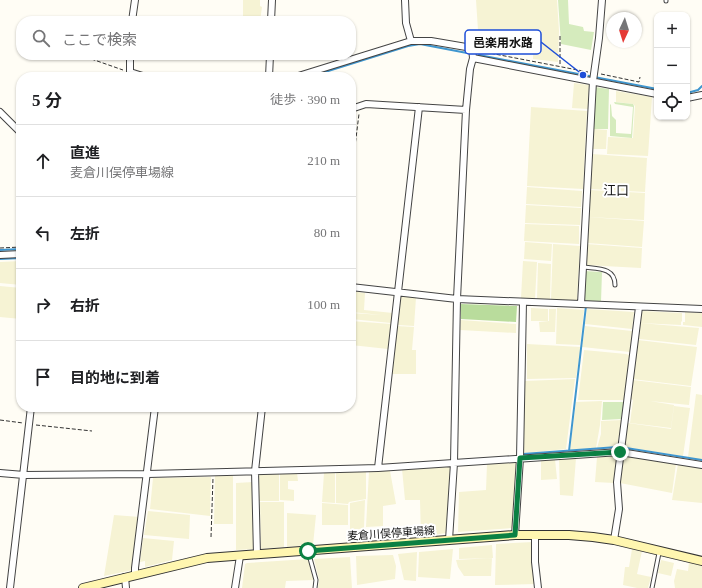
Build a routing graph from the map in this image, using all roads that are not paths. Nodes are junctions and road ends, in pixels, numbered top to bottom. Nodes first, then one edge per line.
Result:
1 (135, 0) edge
2 (272, 0) edge
3 (405, 0) edge
4 (602, 0) edge
5 (133, 16) edge
6 (271, 16) edge
7 (411, 41) junction
8 (356, 58) edge
9 (473, 58) junction
10 (130, 60) edge
11 (270, 60) edge
12 (350, 60) edge
13 (130, 72) edge
14 (269, 72) edge
15 (311, 72) edge
16 (593, 77) junction
17 (654, 93) edge
18 (702, 95) edge
19 (690, 97) edge
20 (356, 107) edge
21 (419, 107) junction
22 (466, 110) junction
23 (0, 112) edge
24 (16, 128) edge
25 (16, 254) edge
26 (0, 255) edge
27 (583, 267) junction
28 (615, 285) dead end
29 (356, 288) edge
30 (398, 293) junction
31 (457, 299) junction
32 (523, 302) junction
33 (582, 304) junction
34 (640, 307) junction
35 (702, 308) edge
36 (30, 412) edge
37 (155, 412) edge
38 (261, 412) edge
39 (620, 452) junction
40 (520, 458) junction
41 (454, 463) junction
42 (702, 465) edge
43 (378, 468) junction
44 (255, 471) junction
45 (0, 473) edge
46 (148, 474) junction
47 (24, 475) junction
48 (515, 535) junction
49 (535, 535) junction
50 (449, 540) junction
51 (614, 540) junction
52 (308, 551) junction
53 (659, 552) junction
54 (258, 555) junction
55 (240, 556) junction
56 (702, 561) edge
57 (135, 575) junction
58 (125, 577) junction
59 (10, 588) edge
60 (83, 588) edge
61 (126, 588) edge
62 (236, 588) edge
63 (316, 588) edge
64 (538, 588) edge
65 (652, 588) edge

1 - 5 street
2 - 6 street
3 - 7 street
4 - 16 street
7 - 8 street
7 - 9 street
9 - 16 street
9 - 22 street
10 - 13 street
11 - 14 street
12 - 15 street
16 - 17 street
16 - 27 street
18 - 19 street
20 - 21 street
21 - 22 street
21 - 30 street
22 - 31 street
23 - 24 street
25 - 26 street
27 - 28 lane
27 - 33 street
29 - 30 street
30 - 31 street
30 - 43 street
31 - 32 street
31 - 41 street
32 - 33 street
32 - 40 street
33 - 34 street
34 - 35 street
34 - 39 street
36 - 47 street
37 - 46 street
38 - 44 street
39 - 40 street
39 - 42 street
39 - 51 street
40 - 41 street
40 - 48 street
41 - 43 street
41 - 50 street
43 - 44 street
44 - 46 street
44 - 54 street
45 - 47 street
46 - 47 street
46 - 57 street
47 - 59 street
48 - 49 main road, 麦倉川俣停車場線
48 - 50 main road, 麦倉川俣停車場線
49 - 51 main road, 麦倉川俣停車場線
49 - 64 street
50 - 52 main road, 麦倉川俣停車場線
51 - 53 main road, 麦倉川俣停車場線
52 - 54 main road, 麦倉川俣停車場線
52 - 63 lane
53 - 56 main road, 麦倉川俣停車場線
53 - 65 lane
54 - 55 main road, 麦倉川俣停車場線
55 - 57 main road, 麦倉川俣停車場線
55 - 62 street
57 - 58 main road, 麦倉川俣停車場線
58 - 60 main road, 麦倉川俣停車場線
58 - 61 street

